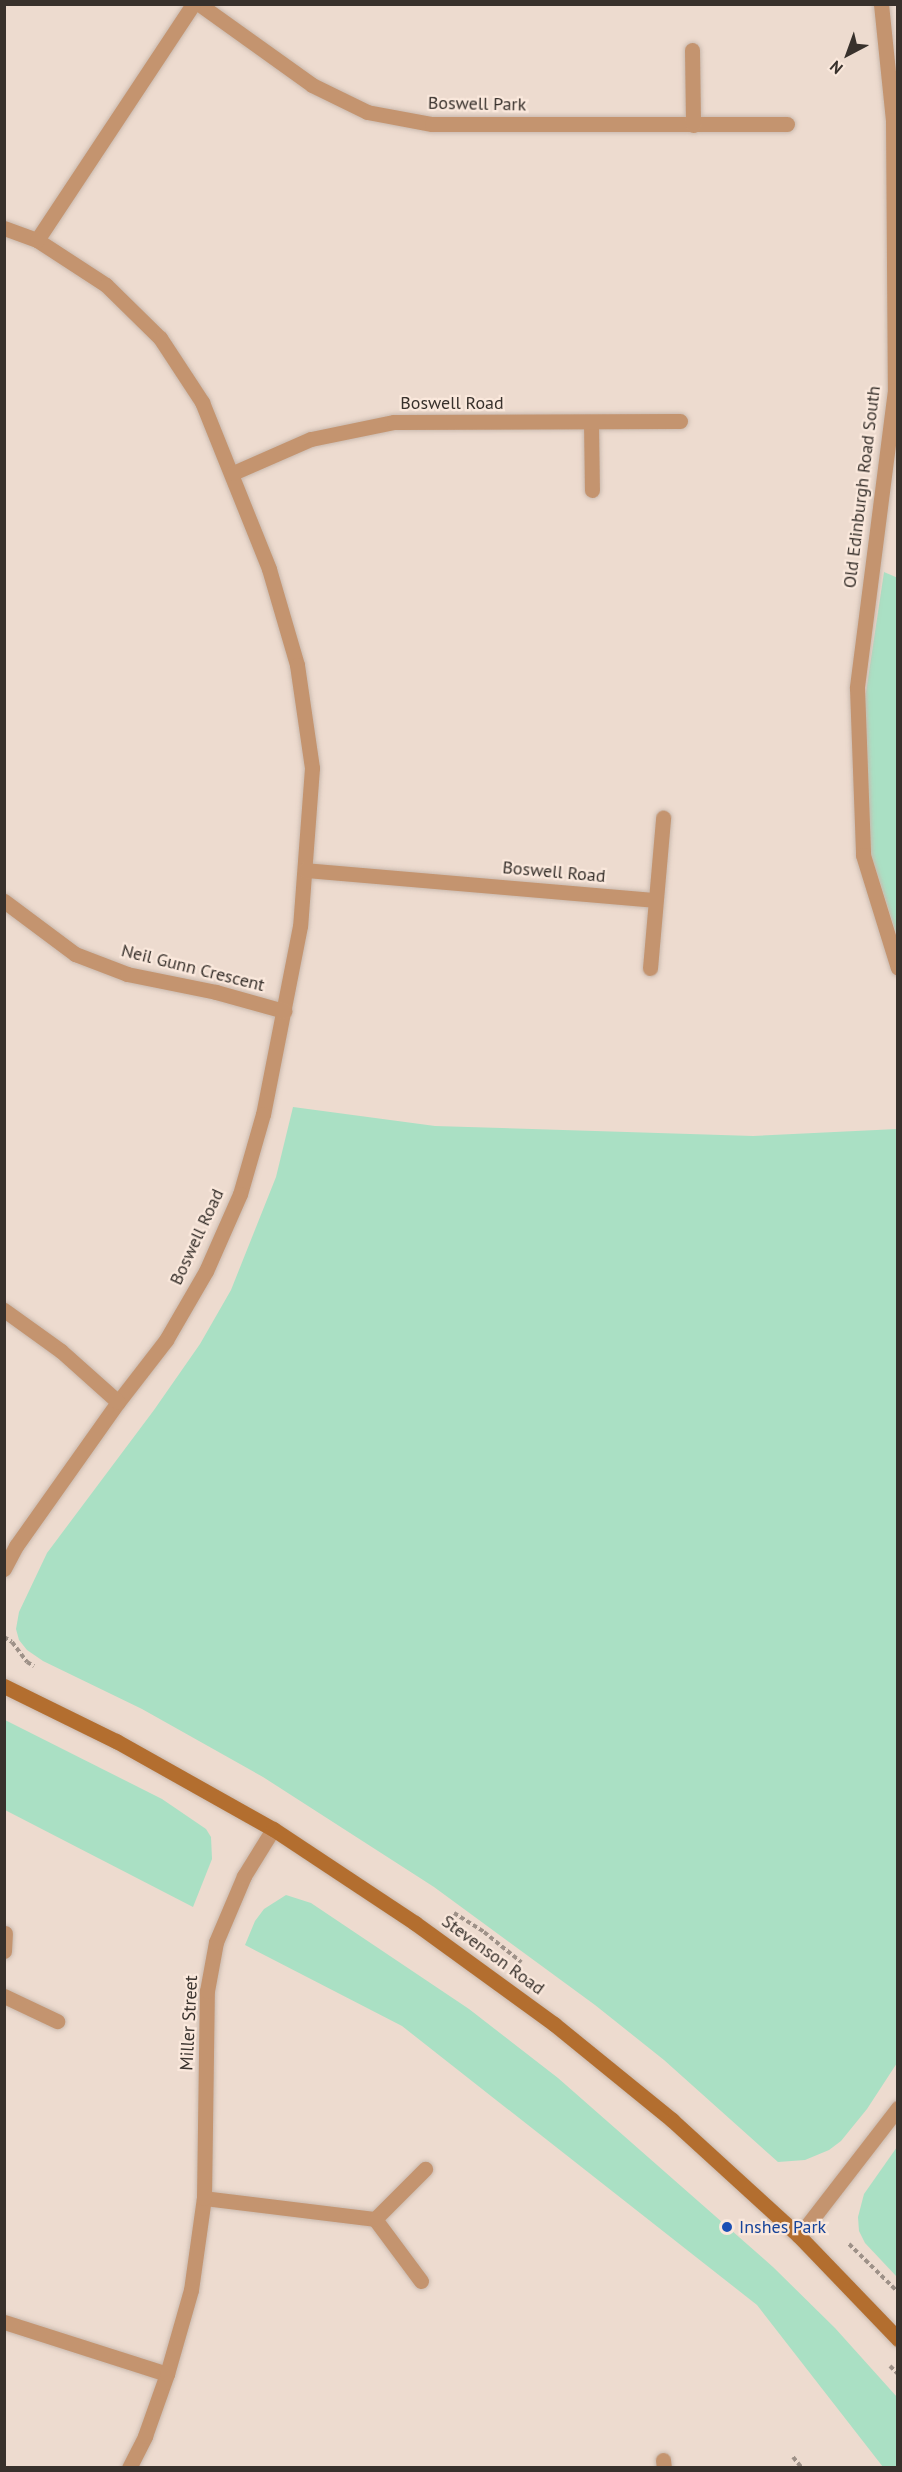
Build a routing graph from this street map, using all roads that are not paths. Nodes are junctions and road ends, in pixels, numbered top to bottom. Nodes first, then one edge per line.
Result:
1 (194, 4) edge
2 (199, 4) edge
3 (882, 4) edge
4 (692, 50) dead end
5 (693, 124) junction
6 (787, 124) dead end
7 (4, 228) edge
8 (37, 240) junction
9 (680, 421) dead end
10 (591, 422) junction
11 (233, 473) junction
12 (592, 490) dead end
13 (663, 818) dead end
14 (306, 870) junction
15 (655, 900) junction
16 (4, 901) edge
17 (650, 968) dead end
18 (897, 968) edge
19 (284, 1011) junction
20 (4, 1310) edge
21 (118, 1402) junction
22 (4, 1569) edge
23 (4, 1686) edge
24 (273, 1829) junction
25 (5, 1933) edge
26 (4, 1951) edge
27 (4, 1996) edge
28 (57, 2021) dead end
29 (897, 2108) edge
30 (425, 2169) dead end
31 (204, 2198) junction
32 (375, 2219) junction
33 (799, 2236) junction
34 (421, 2281) dead end
35 (4, 2322) edge
36 (897, 2338) edge
37 (167, 2374) junction
38 (129, 2468) edge

1 - 8 street
2 - 5 street, Boswell Park
3 - 18 street, Old Edinburgh Road South
4 - 5 street
5 - 6 street, Boswell Park
7 - 8 street, Boswell Road
8 - 11 street, Boswell Road
9 - 10 street, Boswell Road
10 - 11 street, Boswell Road
10 - 12 street
11 - 14 street, Boswell Road
13 - 15 street
14 - 15 street, Boswell Road
14 - 19 street, Boswell Road
15 - 17 street
16 - 19 street, Neil Gunn Crescent
19 - 21 street, Boswell Road
20 - 21 street
21 - 22 street, Boswell Road
23 - 24 street, Stevenson Road
24 - 31 street, Miller Street
24 - 33 street, Stevenson Road
25 - 26 street
27 - 28 street
29 - 33 street
30 - 32 street
31 - 32 street
31 - 37 street, Miller Street
32 - 34 street
33 - 36 street, Stevenson Road
35 - 37 street
37 - 38 street, Miller Street

